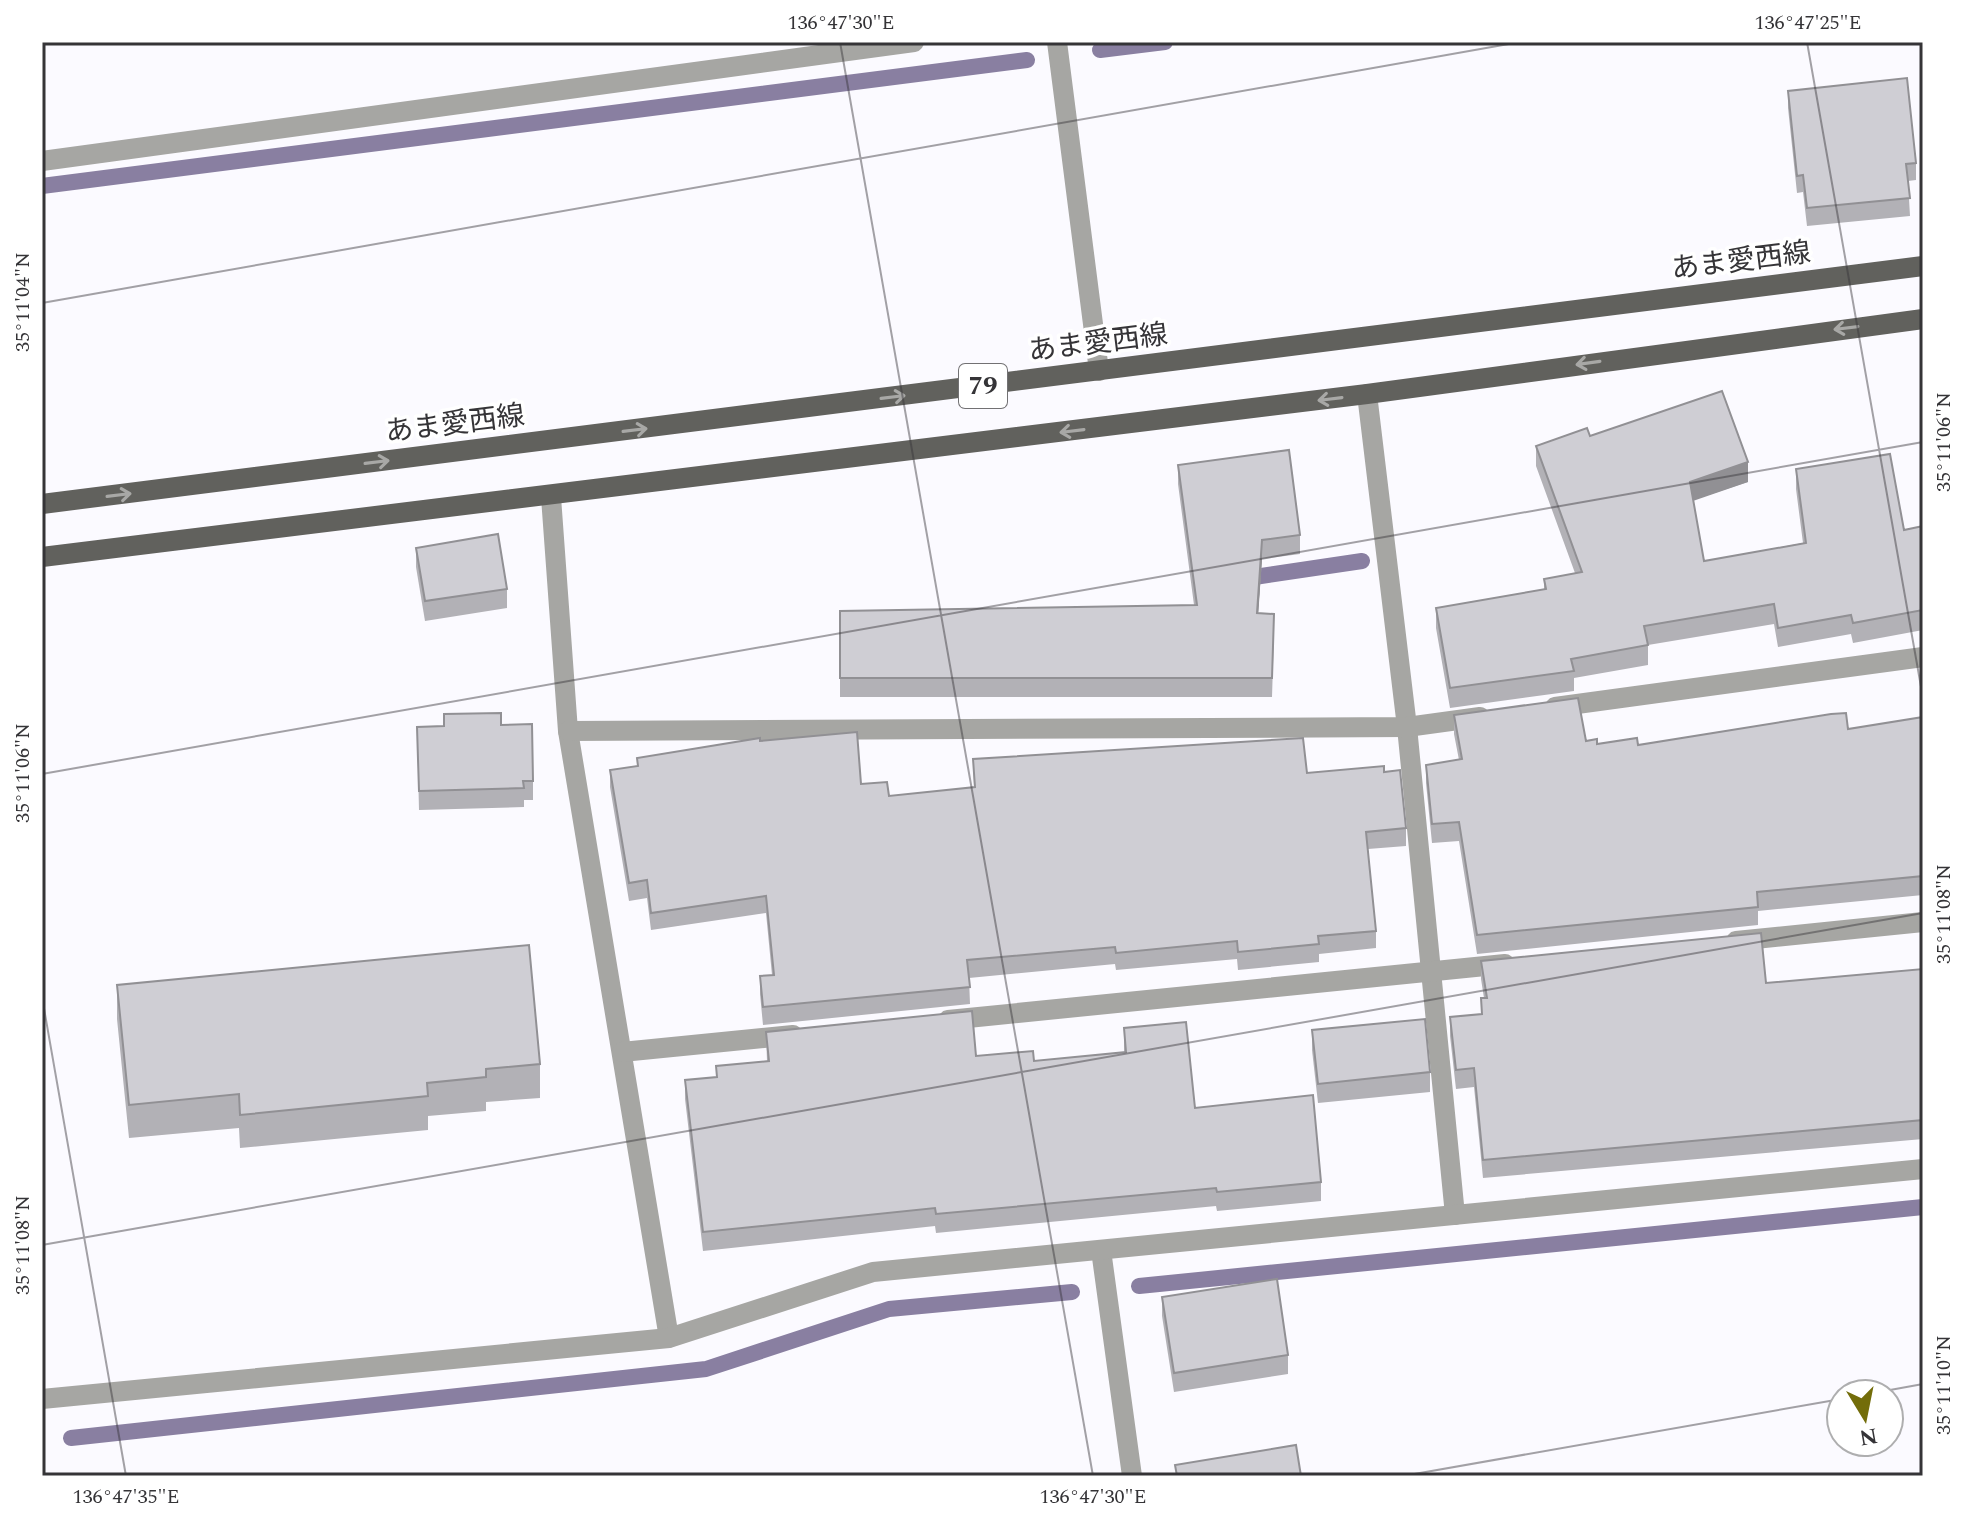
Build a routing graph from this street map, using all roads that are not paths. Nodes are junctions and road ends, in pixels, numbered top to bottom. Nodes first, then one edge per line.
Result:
1 (914, 42) edge
2 (1057, 42) edge
3 (42, 161) edge
4 (1923, 266) edge
5 (1923, 319) edge
6 (1099, 371) junction
7 (1367, 394) junction
8 (551, 497) junction
9 (42, 504) edge
10 (42, 557) edge
11 (1923, 657) edge
12 (1532, 710) edge
13 (1501, 714) edge
14 (1407, 727) junction
15 (568, 731) junction
16 (1923, 922) edge
17 (1717, 943) edge
18 (1526, 962) edge
19 (1431, 972) junction
20 (923, 1022) edge
21 (812, 1033) edge
22 (622, 1052) junction
23 (1923, 1169) edge
24 (1455, 1215) junction
25 (1101, 1250) junction
26 (669, 1338) junction
27 (42, 1399) edge
28 (1132, 1476) edge

1 - 3 street
2 - 6 street
4 - 6 main road, あま愛西線 / 79
5 -> 7 main road, 79
9 -> 6 main road, あま愛西線 / 79
7 -> 8 main road, 79
7 - 14 street
8 - 10 main road, 79
8 - 15 street
11 - 12 street
13 - 14 street
14 - 15 street
14 - 19 street
15 - 22 street
16 - 17 street
18 - 19 street
19 - 20 street
19 - 24 street
21 - 22 street
22 - 26 street
23 - 24 street
24 - 25 street
25 - 26 street
25 - 28 street
26 - 27 street

